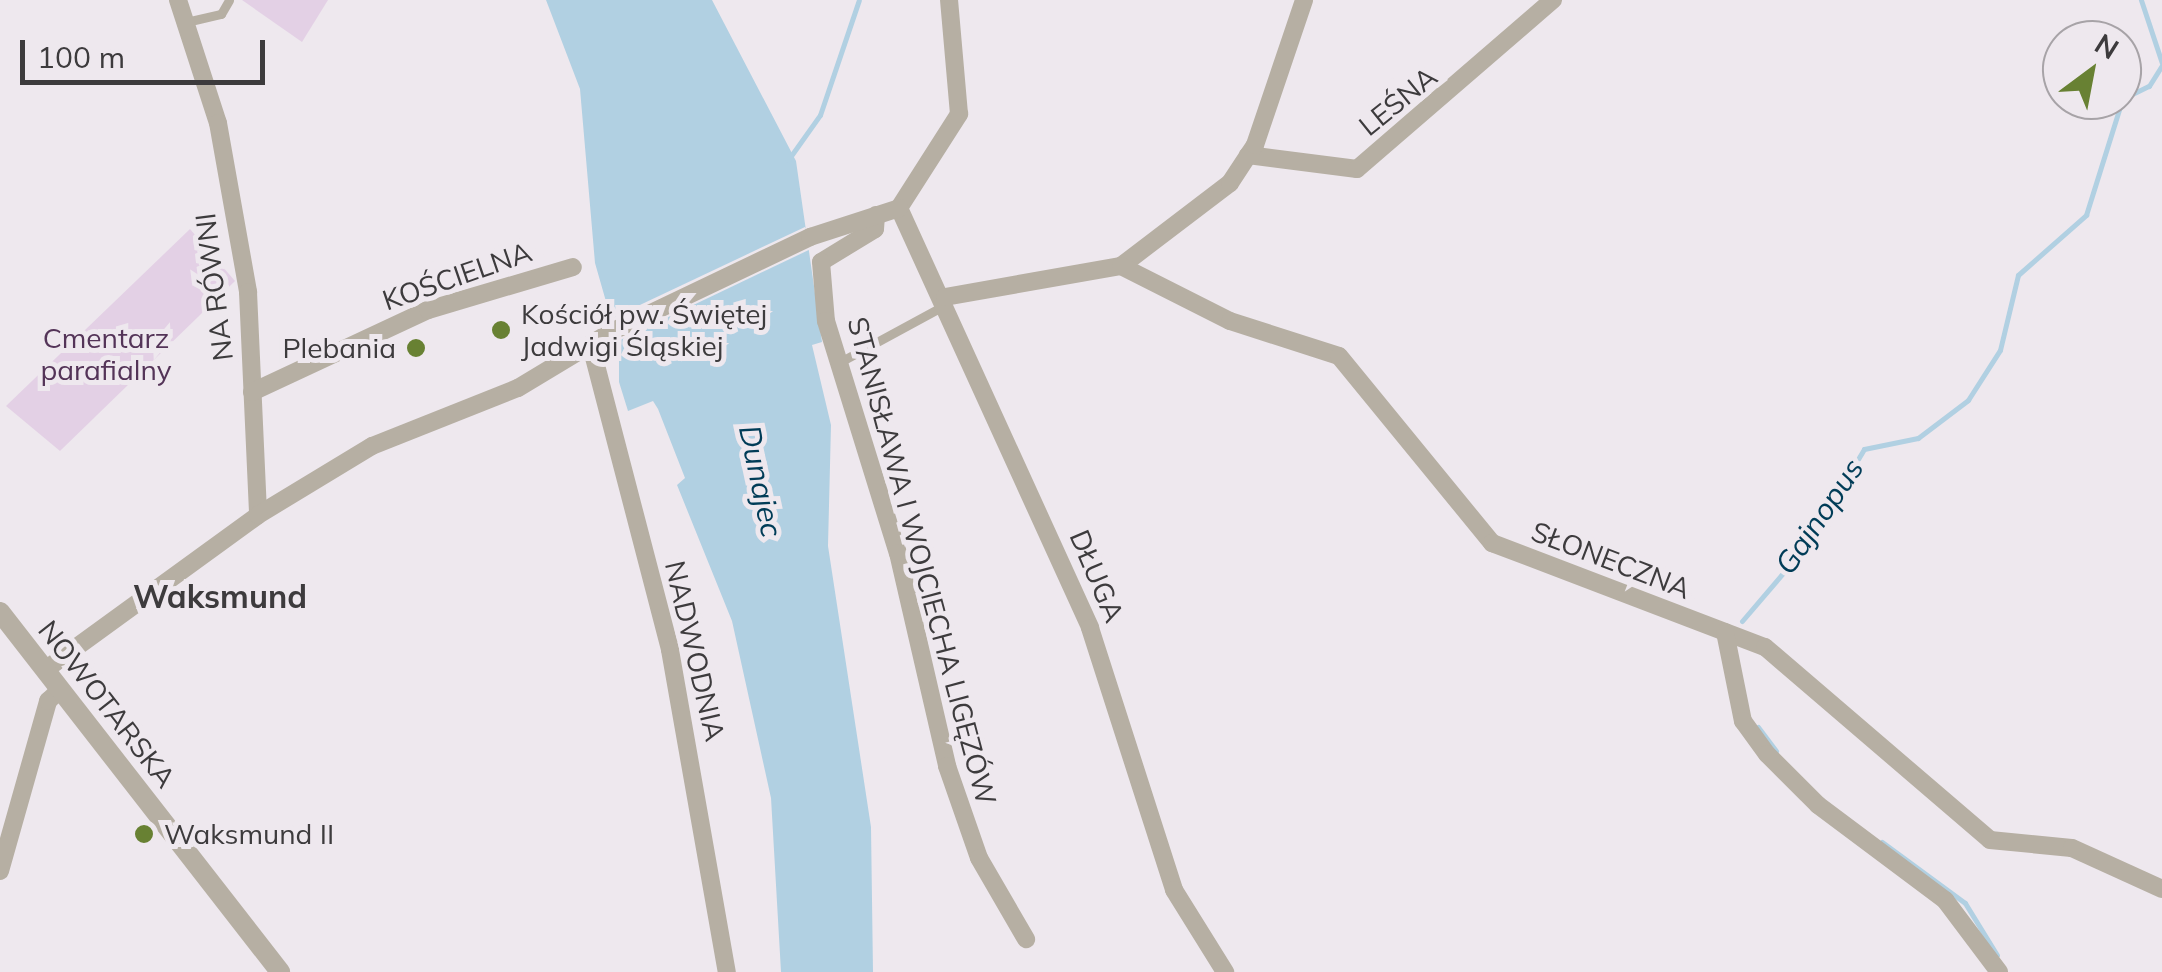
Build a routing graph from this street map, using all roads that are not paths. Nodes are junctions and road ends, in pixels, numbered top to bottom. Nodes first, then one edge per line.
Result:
1 (178, 0) edge
2 (230, 0) edge
3 (950, 0) edge
4 (1304, 0) edge
5 (1553, 0) edge
6 (186, 22) junction
7 (1248, 155) junction
8 (899, 208) junction
9 (876, 215) junction
10 (1122, 266) junction
11 (572, 268) dead end
12 (946, 300) junction
13 (591, 346) junction
14 (839, 362) junction
15 (252, 392) junction
16 (258, 515) junction
17 (0, 612) edge
18 (1725, 632) junction
19 (45, 670) junction
20 (60, 690) junction
21 (0, 871) edge
22 (2162, 889) edge
23 (1026, 939) dead end
24 (280, 972) edge
25 (727, 972) edge
26 (1225, 972) edge
27 (1999, 972) edge

1 - 6 street, NA RÓWNI
2 - 6 lane
3 - 8 street
4 - 7 street
5 - 7 street, LEŚNA
6 - 15 street, NA RÓWNI
7 - 10 street
8 - 9 street
8 - 12 street, DŁUGA
9 - 13 street
9 - 14 street, STANISŁAWA I WOJCIECHA LIGĘZÓW
10 - 12 street
10 - 18 street, SŁONECZNA
11 - 15 street, KOŚCIELNA
12 - 14 lane
12 - 26 street, DŁUGA
13 - 16 street
13 - 25 street, NADWODNIA
14 - 23 street, STANISŁAWA I WOJCIECHA LIGĘZÓW
15 - 16 street, NA RÓWNI
16 - 19 street
17 - 19 street, NOWOTARSKA
18 - 22 street, SŁONECZNA
18 - 27 street
19 - 20 street, NOWOTARSKA
20 - 21 street
20 - 24 street, NOWOTARSKA

